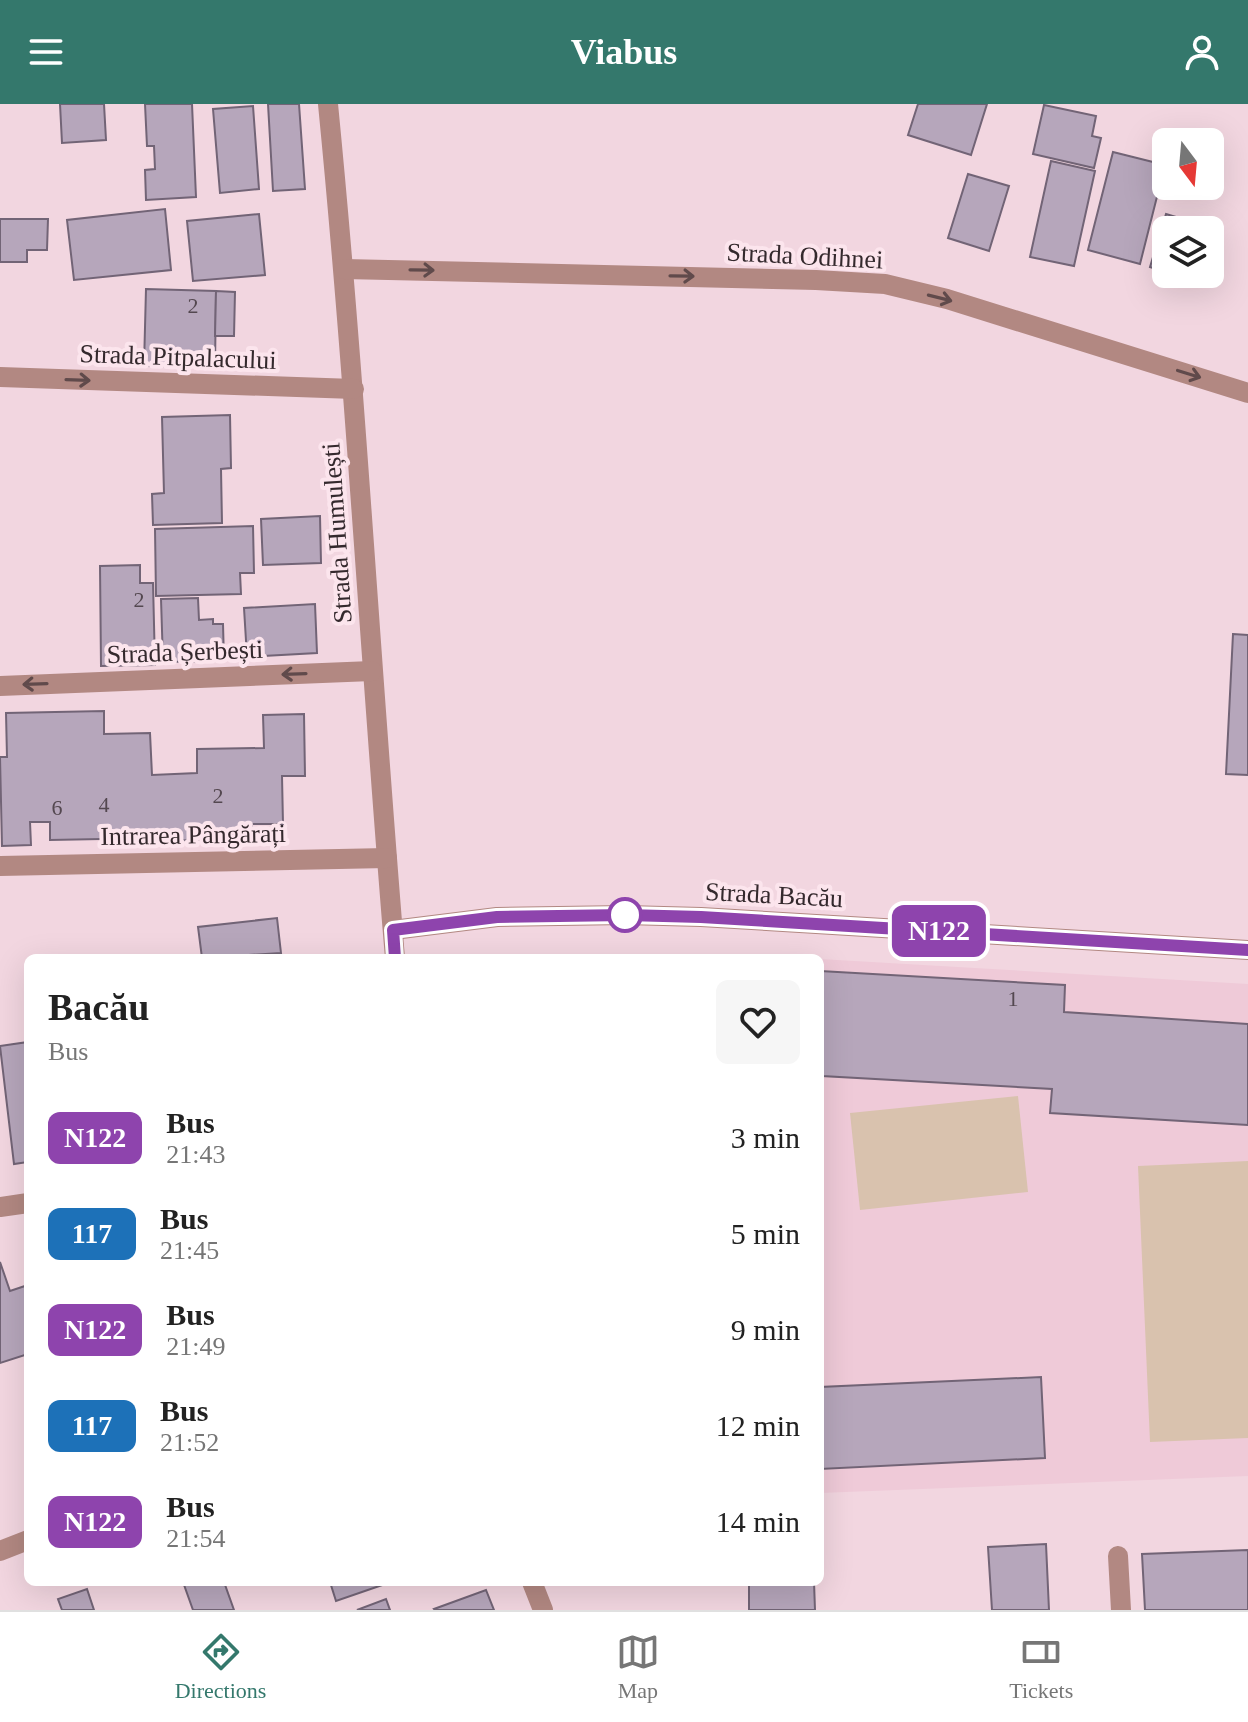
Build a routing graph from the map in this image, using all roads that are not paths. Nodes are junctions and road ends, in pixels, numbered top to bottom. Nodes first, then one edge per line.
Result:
1 (328, 104) edge
2 (344, 269) junction
3 (0, 377) edge
4 (354, 389) junction
5 (1248, 393) edge
6 (372, 671) junction
7 (0, 686) edge
8 (387, 858) junction
9 (0, 866) edge
10 (393, 930) junction
11 (1248, 950) edge
12 (395, 954) edge
13 (24, 1204) edge
14 (0, 1207) edge
15 (24, 1542) edge
16 (0, 1551) edge
17 (1118, 1556) dead end
18 (534, 1586) edge
19 (543, 1610) edge
20 (1121, 1610) edge

1 - 2 street, Strada Humulești
2 - 4 street, Strada Humulești
2 -> 5 street, Strada Odihnei
3 -> 4 street, Strada Pitpalacului
4 - 6 street, Strada Humulești
6 -> 7 street, Strada Șerbești
6 - 8 street, Strada Humulești
8 - 9 street, Intrarea Pângărați
8 - 10 street, Strada Humulești
10 - 11 street, Strada Bacău
10 - 12 street, Strada Humulești
13 - 14 street
15 - 16 street
17 - 20 street
18 - 19 street

